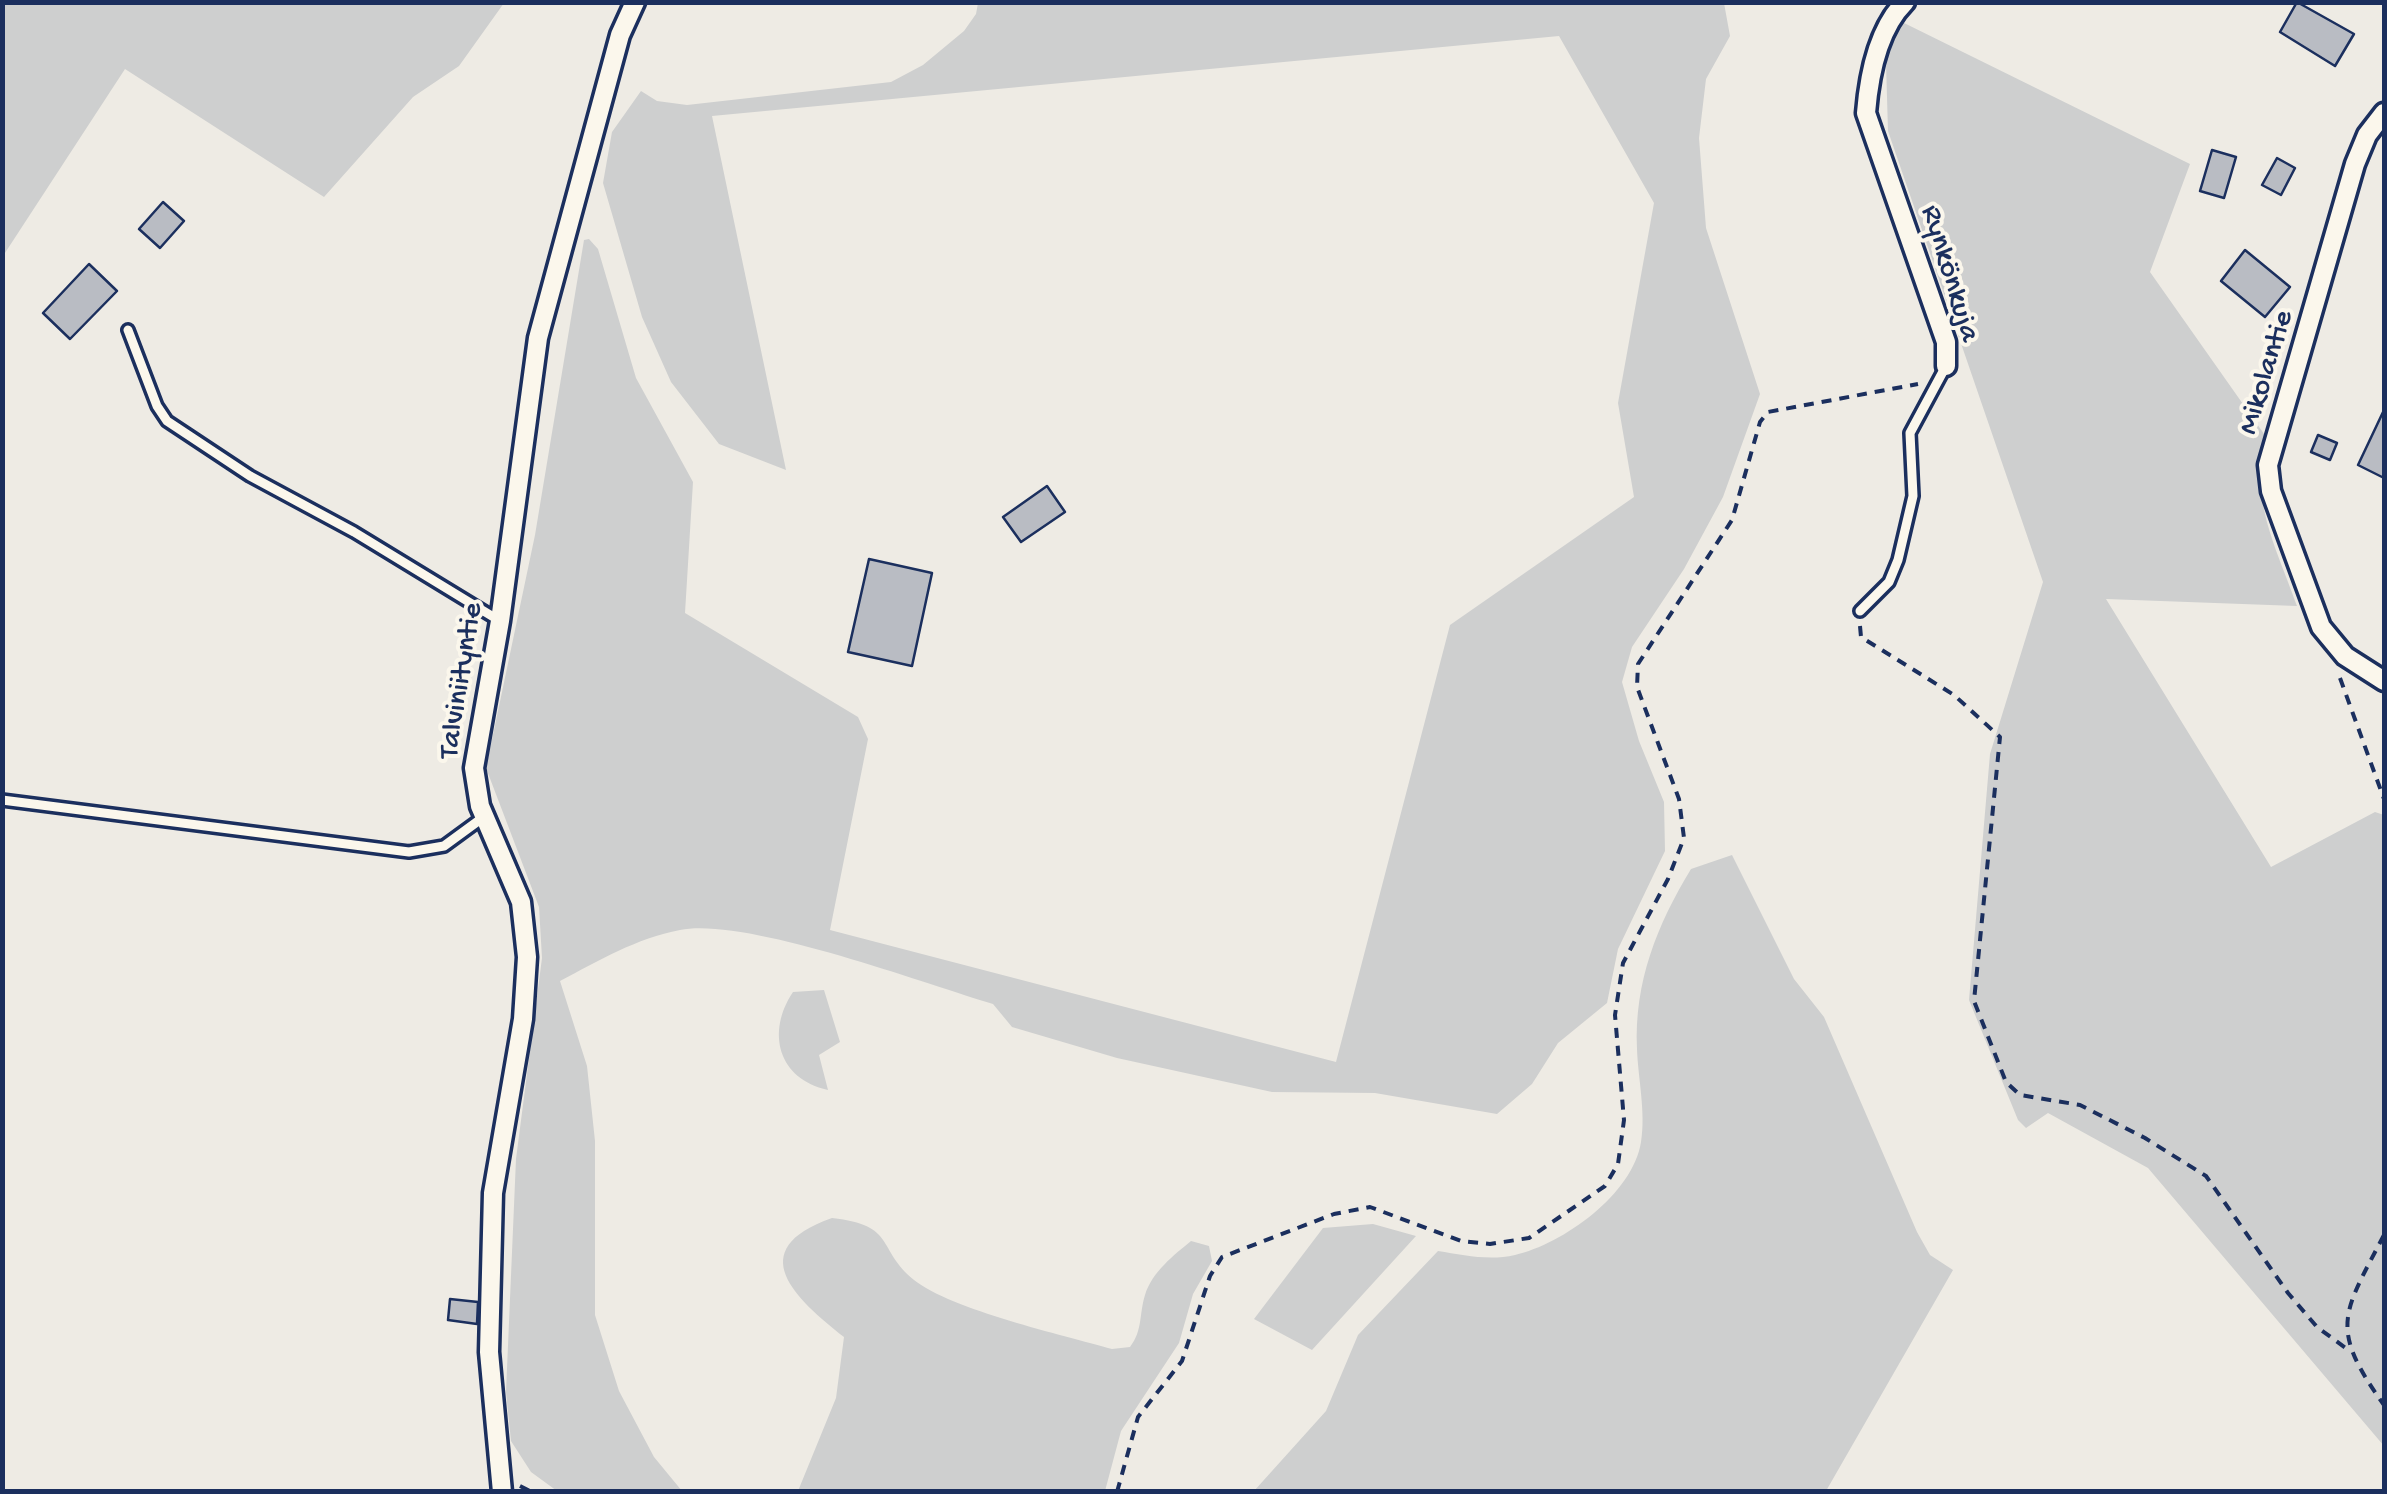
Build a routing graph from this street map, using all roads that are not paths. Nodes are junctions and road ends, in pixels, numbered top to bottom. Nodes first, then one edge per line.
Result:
1 (635, 2) edge
2 (1905, 2) edge
3 (2384, 113) edge
4 (128, 330) dead end
5 (1942, 374) joint
6 (1860, 612) road end
7 (500, 622) junction
8 (2384, 681) edge
9 (2, 800) edge
10 (485, 816) junction
11 (502, 1492) edge

1 - 7 street, Talviniityntie
2 - 5 street, Rynkönkuja
3 - 8 street, Mikolantie
4 - 7 lane
5 - 6 lane, Rynkönkuja
7 - 10 street, Talviniityntie
9 - 10 lane
10 - 11 street, Talviniityntie

